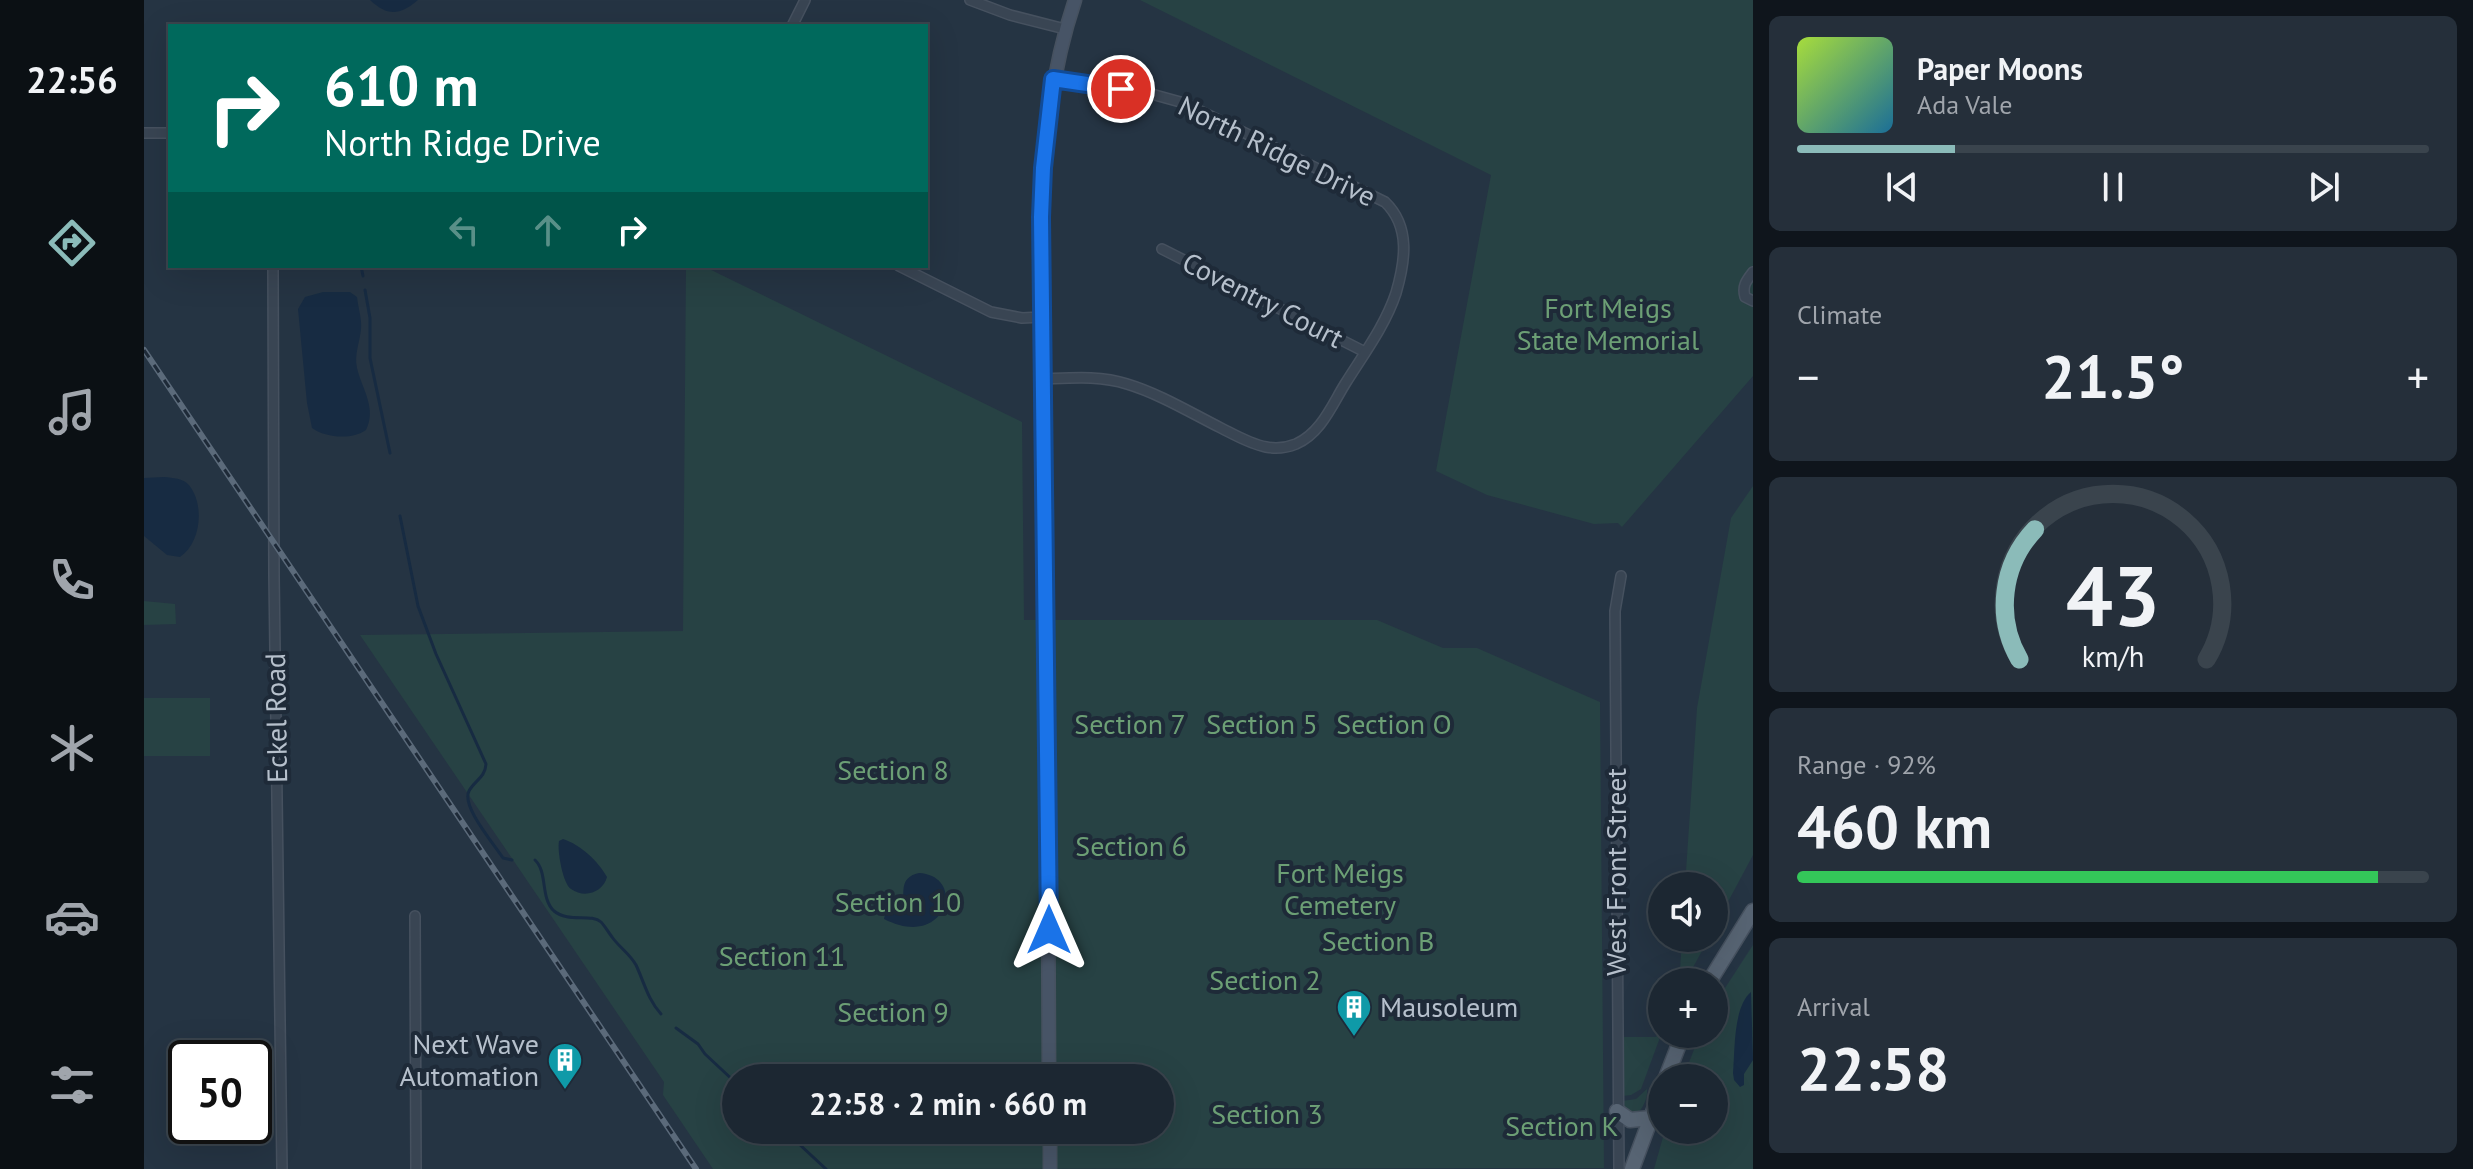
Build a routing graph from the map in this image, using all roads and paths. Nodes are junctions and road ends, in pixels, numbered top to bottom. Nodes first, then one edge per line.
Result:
1 (805, 0) edge
2 (970, 0) edge
3 (1075, 0) edge
4 (793, 24) edge
5 (1065, 29) junction
6 (1053, 79) junction
7 (144, 133) edge
8 (168, 133) edge
9 (1162, 249) dead end
10 (273, 268) edge
11 (903, 268) edge
12 (1753, 272) edge
13 (1753, 301) edge
14 (1042, 317) junction
15 (1365, 352) junction
16 (1042, 379) junction
17 (1621, 576) dead end
18 (1753, 911) edge
19 (415, 916) dead end
20 (1718, 968) edge
21 (1049, 1064) edge
22 (1617, 1111) junction
23 (1648, 1118) edge
24 (1648, 1126) edge
25 (1050, 1144) edge
26 (282, 1169) edge
27 (416, 1169) edge
28 (1050, 1169) edge
29 (1619, 1169) edge
30 (1632, 1169) edge

1 - 4 street
2 - 5 street
3 - 5 main road
5 - 6 main road
6 - 14 main road
6 - 15 street, North Ridge Drive
7 - 8 street
9 - 15 street, Coventry Court
10 - 26 street, Eckel Road
11 - 14 street
12 - 13 street
14 - 16 main road
15 - 16 street, North Ridge Drive
16 - 21 main road
17 - 22 street, West Front Street
18 - 20 main road
19 - 27 street
22 - 23 main road
22 - 29 street, West Front Street
24 - 30 main road
25 - 28 main road

